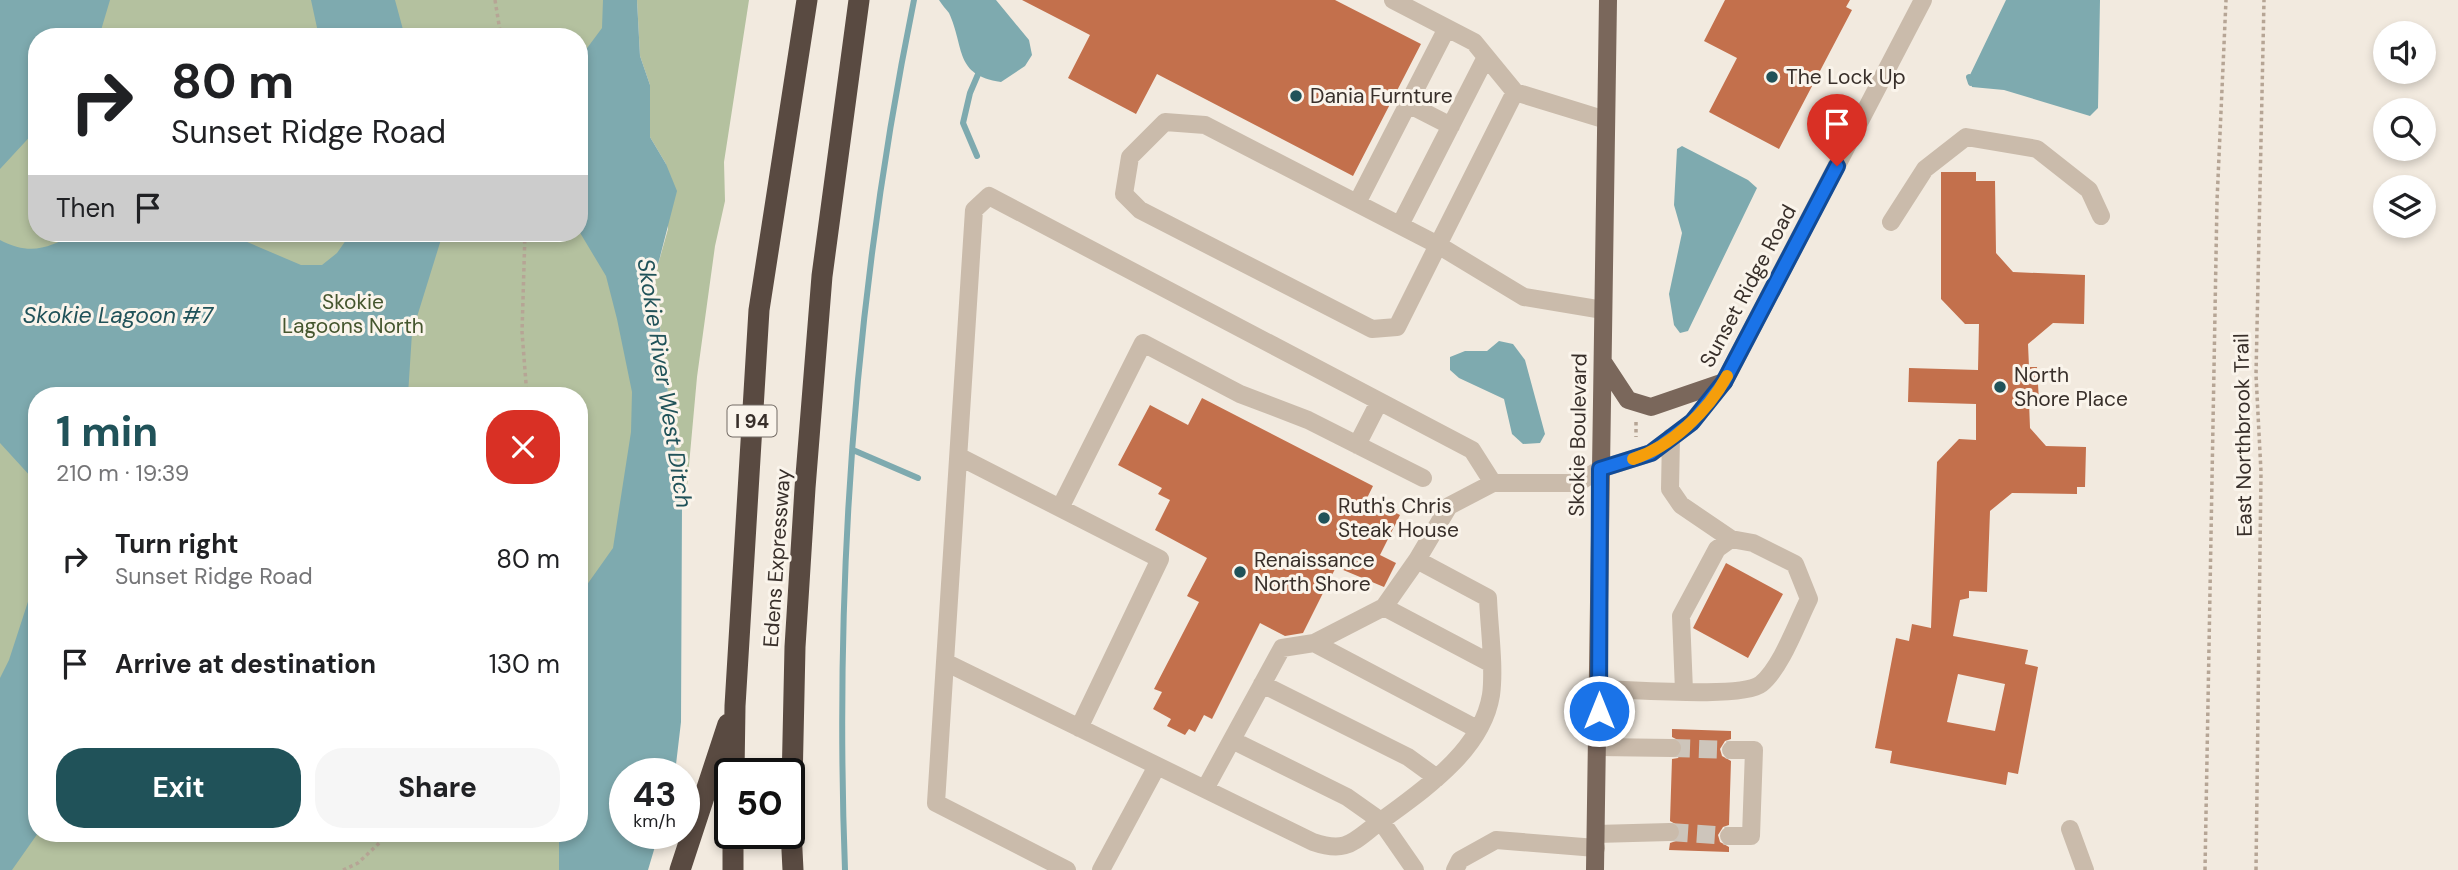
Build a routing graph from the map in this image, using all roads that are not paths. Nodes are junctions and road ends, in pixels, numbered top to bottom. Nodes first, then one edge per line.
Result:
1 (807, 0) edge
2 (859, 0) edge
3 (1393, 0) edge
4 (1608, 0) edge
5 (1923, 0) edge
6 (1447, 28) junction
7 (1486, 57) junction
8 (1515, 92) junction
9 (1408, 104) junction
10 (1606, 120) junction
11 (1451, 126) junction
12 (1357, 203) junction
13 (2101, 216) dead end
14 (1891, 222) dead end
15 (1400, 225) junction
16 (1438, 245) junction
17 (1603, 310) junction
18 (1602, 361) junction
19 (1724, 382) junction
20 (1379, 402) junction
21 (1671, 437) junction
22 (1357, 445) junction
23 (960, 457) junction
24 (1600, 469) junction
25 (1423, 478) dead end
26 (1493, 483) junction
27 (1060, 508) junction
28 (1731, 539) junction
29 (1417, 560) junction
30 (1384, 607) junction
31 (1314, 643) junction
32 (945, 662) junction
33 (1490, 663) junction
34 (1262, 684) junction
35 (1599, 689) junction
36 (1684, 691) junction
37 (735, 706) junction
38 (1079, 727) junction
39 (1477, 729) junction
40 (1232, 740) junction
41 (1599, 747) junction
42 (1672, 748) tunnel mouth
43 (1731, 750) tunnel mouth
44 (734, 758) edge
45 (793, 758) edge
46 (1157, 766) junction
47 (1437, 778) junction
48 (1205, 789) junction
49 (1381, 821) junction
50 (2070, 829) dead end
51 (1670, 832) tunnel mouth
52 (1729, 836) tunnel mouth
53 (1596, 841) junction
54 (733, 849) edge
55 (792, 849) edge
56 (795, 849) edge
57 (680, 870) edge
58 (733, 870) edge
59 (793, 870) edge
60 (799, 870) edge
61 (1067, 870) edge
62 (1101, 870) edge
63 (1415, 870) edge
64 (1455, 870) edge
65 (1595, 870) edge
66 (2085, 870) edge

1 - 37 highway, Edens Expressway / I 94
2 - 45 highway, Edens Expressway
3 - 6 street
4 - 10 main road, Skokie Boulevard
5 - 19 street, Sunset Ridge Road
6 - 7 street
6 - 9 street
7 - 8 street
7 - 11 street
8 - 10 street
8 - 16 street
9 - 11 street
9 - 12 street
10 - 17 main road, Skokie Boulevard
11 - 15 street
12 - 15 street
12 - 16 street
13 - 14 street
15 - 16 street
16 - 17 street
17 - 18 main road, Skokie Boulevard
18 - 19 main road
18 - 24 main road, Skokie Boulevard
19 - 21 street, Sunset Ridge Road
20 - 22 street
20 - 23 street
20 - 26 street
21 - 24 street, Sunset Ridge Road
21 - 28 street
22 - 25 street
22 - 27 street
23 - 27 street
23 - 32 street
24 - 26 street, Sunset Ridge Road
24 - 35 main road, Skokie Boulevard
26 - 29 street
27 - 38 street
28 - 36 street
28 - 36 street
29 - 30 street
29 - 33 street
30 - 31 street
30 - 33 street
31 - 34 street
31 - 39 street
32 - 38 street
32 - 61 street
33 - 39 street
34 - 40 street
34 - 47 street
35 - 36 street
35 - 41 main road, Skokie Boulevard
37 - 44 highway, Edens Expressway / I 94
37 - 57 highway
38 - 46 street
39 - 47 street
40 - 48 street
40 - 49 street
41 - 42 street
41 - 53 main road, Skokie Boulevard
43 - 52 street
46 - 48 street
46 - 62 street
47 - 49 street
48 - 49 street
49 - 63 street
50 - 66 street
51 - 53 street
53 - 64 street
53 - 65 main road, Skokie Boulevard
54 - 58 highway
55 - 59 highway, Edens Expressway
56 - 60 highway

